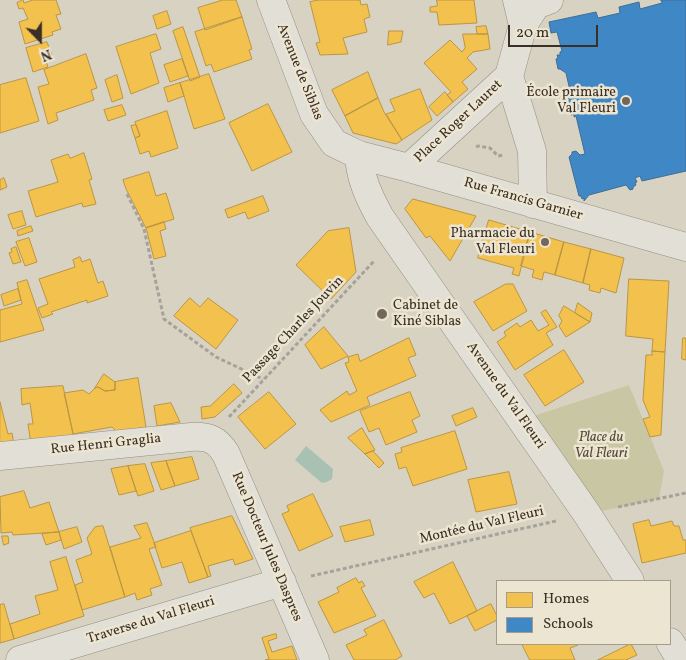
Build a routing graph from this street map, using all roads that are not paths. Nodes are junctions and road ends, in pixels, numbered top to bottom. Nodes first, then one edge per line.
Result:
1 (271, 0) edge
2 (550, 0) edge
3 (520, 13) edge
4 (508, 76) junction
5 (359, 155) junction
6 (409, 168) junction
7 (533, 204) junction
8 (686, 247) edge
9 (211, 438) joint
10 (0, 456) edge
11 (629, 580) edge
12 (282, 582) junction
13 (671, 644) edge
14 (20, 660) edge
15 (315, 660) edge
16 (681, 660) edge

1 - 5 street, Avenue de Siblas
2 - 3 street, Place Roger Lauret
3 - 4 street, Place Roger Lauret
4 - 6 street, Place Roger Lauret
4 - 7 street, Place Roger Lauret
5 - 6 street, Rue Francis Garnier
5 - 11 street, Avenue du Val Fleuri
6 - 7 street, Rue Francis Garnier
7 - 8 street, Rue Francis Garnier
9 - 10 street, Rue Henri Graglia
9 - 12 street, Rue Docteur Jules Daspres
12 - 14 street, Traverse du Val Fleuri
12 - 15 street, Rue Docteur Jules Daspres
13 - 16 street

